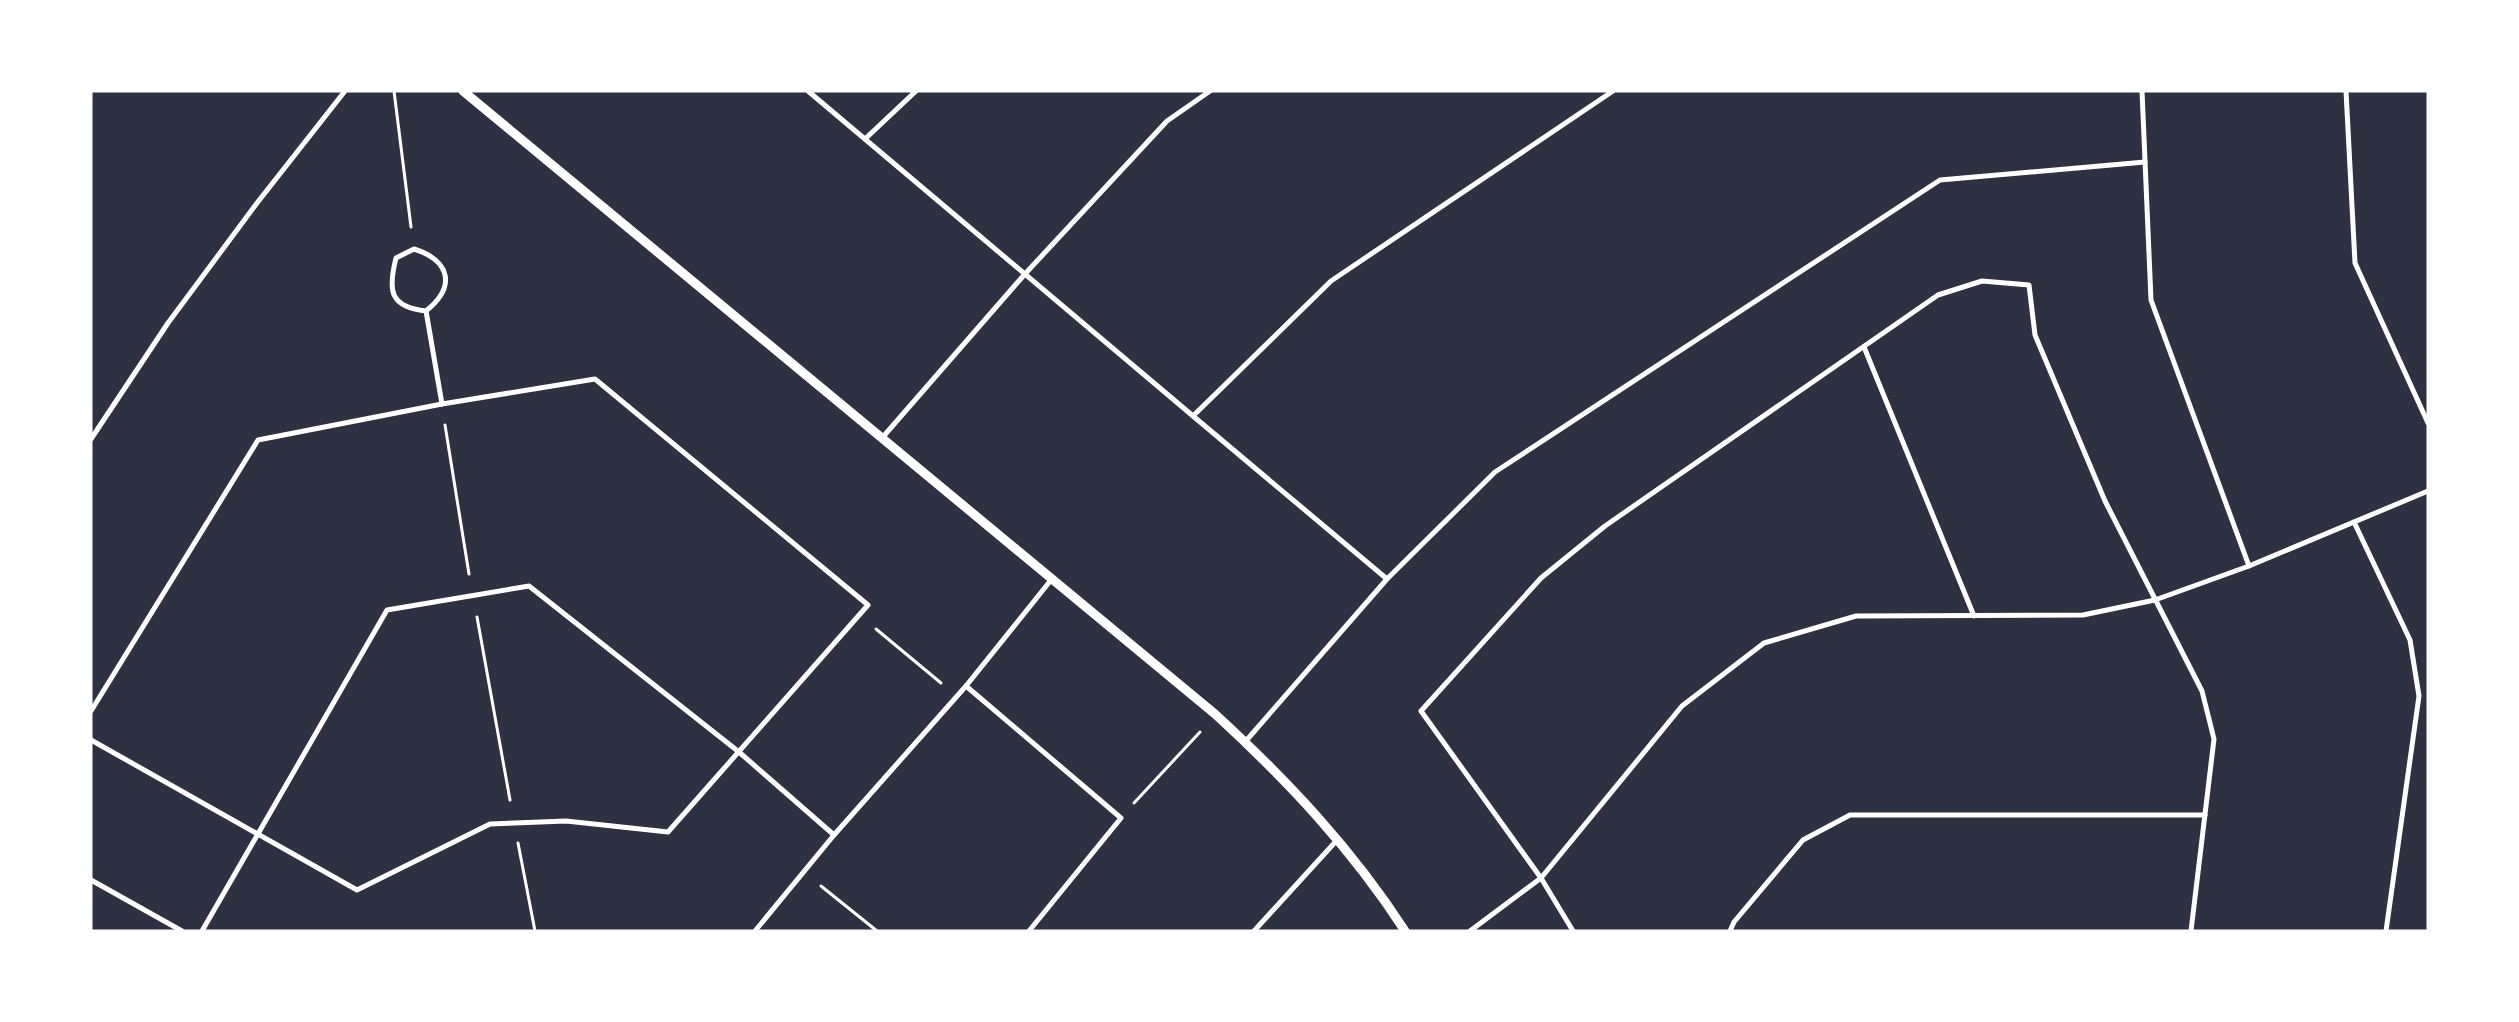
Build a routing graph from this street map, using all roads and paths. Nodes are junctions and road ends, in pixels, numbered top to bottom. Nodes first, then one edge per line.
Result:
1 (345, 91) edge
2 (394, 91) edge
3 (463, 91) edge
4 (808, 91) edge
5 (916, 91) edge
6 (1210, 91) edge
7 (1613, 91) edge
8 (2142, 91) edge
9 (2346, 91) edge
10 (865, 140) junction
11 (2145, 162) junction
12 (414, 249) junction
13 (1024, 275) junction
14 (426, 311) junction
15 (1864, 347) junction
16 (442, 404) junction
17 (1193, 416) junction
18 (2428, 423) edge
19 (882, 438) junction
20 (91, 440) edge
21 (2428, 491) edge
22 (2354, 522) junction
23 (2249, 566) junction
24 (1051, 580) junction
25 (1387, 580) junction
26 (473, 596) junction
27 (2155, 600) junction
28 (860, 616) junction
29 (1974, 616) junction
30 (966, 686) junction
31 (957, 696) junction
32 (91, 711) edge
33 (1215, 714) junction
34 (91, 740) edge
35 (1245, 742) junction
36 (739, 752) junction
37 (2205, 815) junction
38 (1120, 818) junction
39 (514, 822) junction
40 (257, 834) junction
41 (834, 835) junction
42 (1338, 838) junction
43 (804, 872) junction
44 (1540, 878) junction
45 (91, 880) edge
46 (182, 931) edge
47 (202, 931) edge
48 (535, 931) edge
49 (755, 931) edge
50 (877, 931) edge
51 (1029, 931) edge
52 (1254, 931) edge
53 (1405, 931) edge
54 (1470, 931) edge
55 (1573, 931) edge
56 (1730, 931) edge
57 (2191, 931) edge
58 (2386, 931) edge

1 - 20 street
2 - 12 path
3 - 19 street
4 - 10 street
5 - 10 street
6 - 13 street
7 - 17 street
8 - 11 street
9 - 18 street
10 - 13 street
11 - 23 street
11 - 25 street
12 - 14 street
12 - 14 street
13 - 17 street
13 - 19 street
14 - 16 street
15 - 27 street
15 - 29 street
15 - 44 street
16 - 26 path
16 - 28 street
16 - 32 street
17 - 25 street
19 - 24 street
21 - 22 street
22 - 23 street
22 - 58 street
23 - 27 street
24 - 30 street
24 - 33 street
25 - 35 street
26 - 36 street
26 - 39 path
26 - 40 street
27 - 29 street
27 - 37 street
28 - 31 path
28 - 36 street
29 - 44 street
30 - 31 street
30 - 38 street
31 - 41 street
33 - 35 street
33 - 38 path
34 - 40 street
35 - 42 street
36 - 39 street
36 - 41 street
37 - 56 street
37 - 57 street
38 - 51 street
39 - 40 street
39 - 48 path
40 - 47 street
41 - 43 street
42 - 52 street
42 - 53 street
43 - 49 street
43 - 50 path
44 - 54 street
44 - 55 street
45 - 46 street

